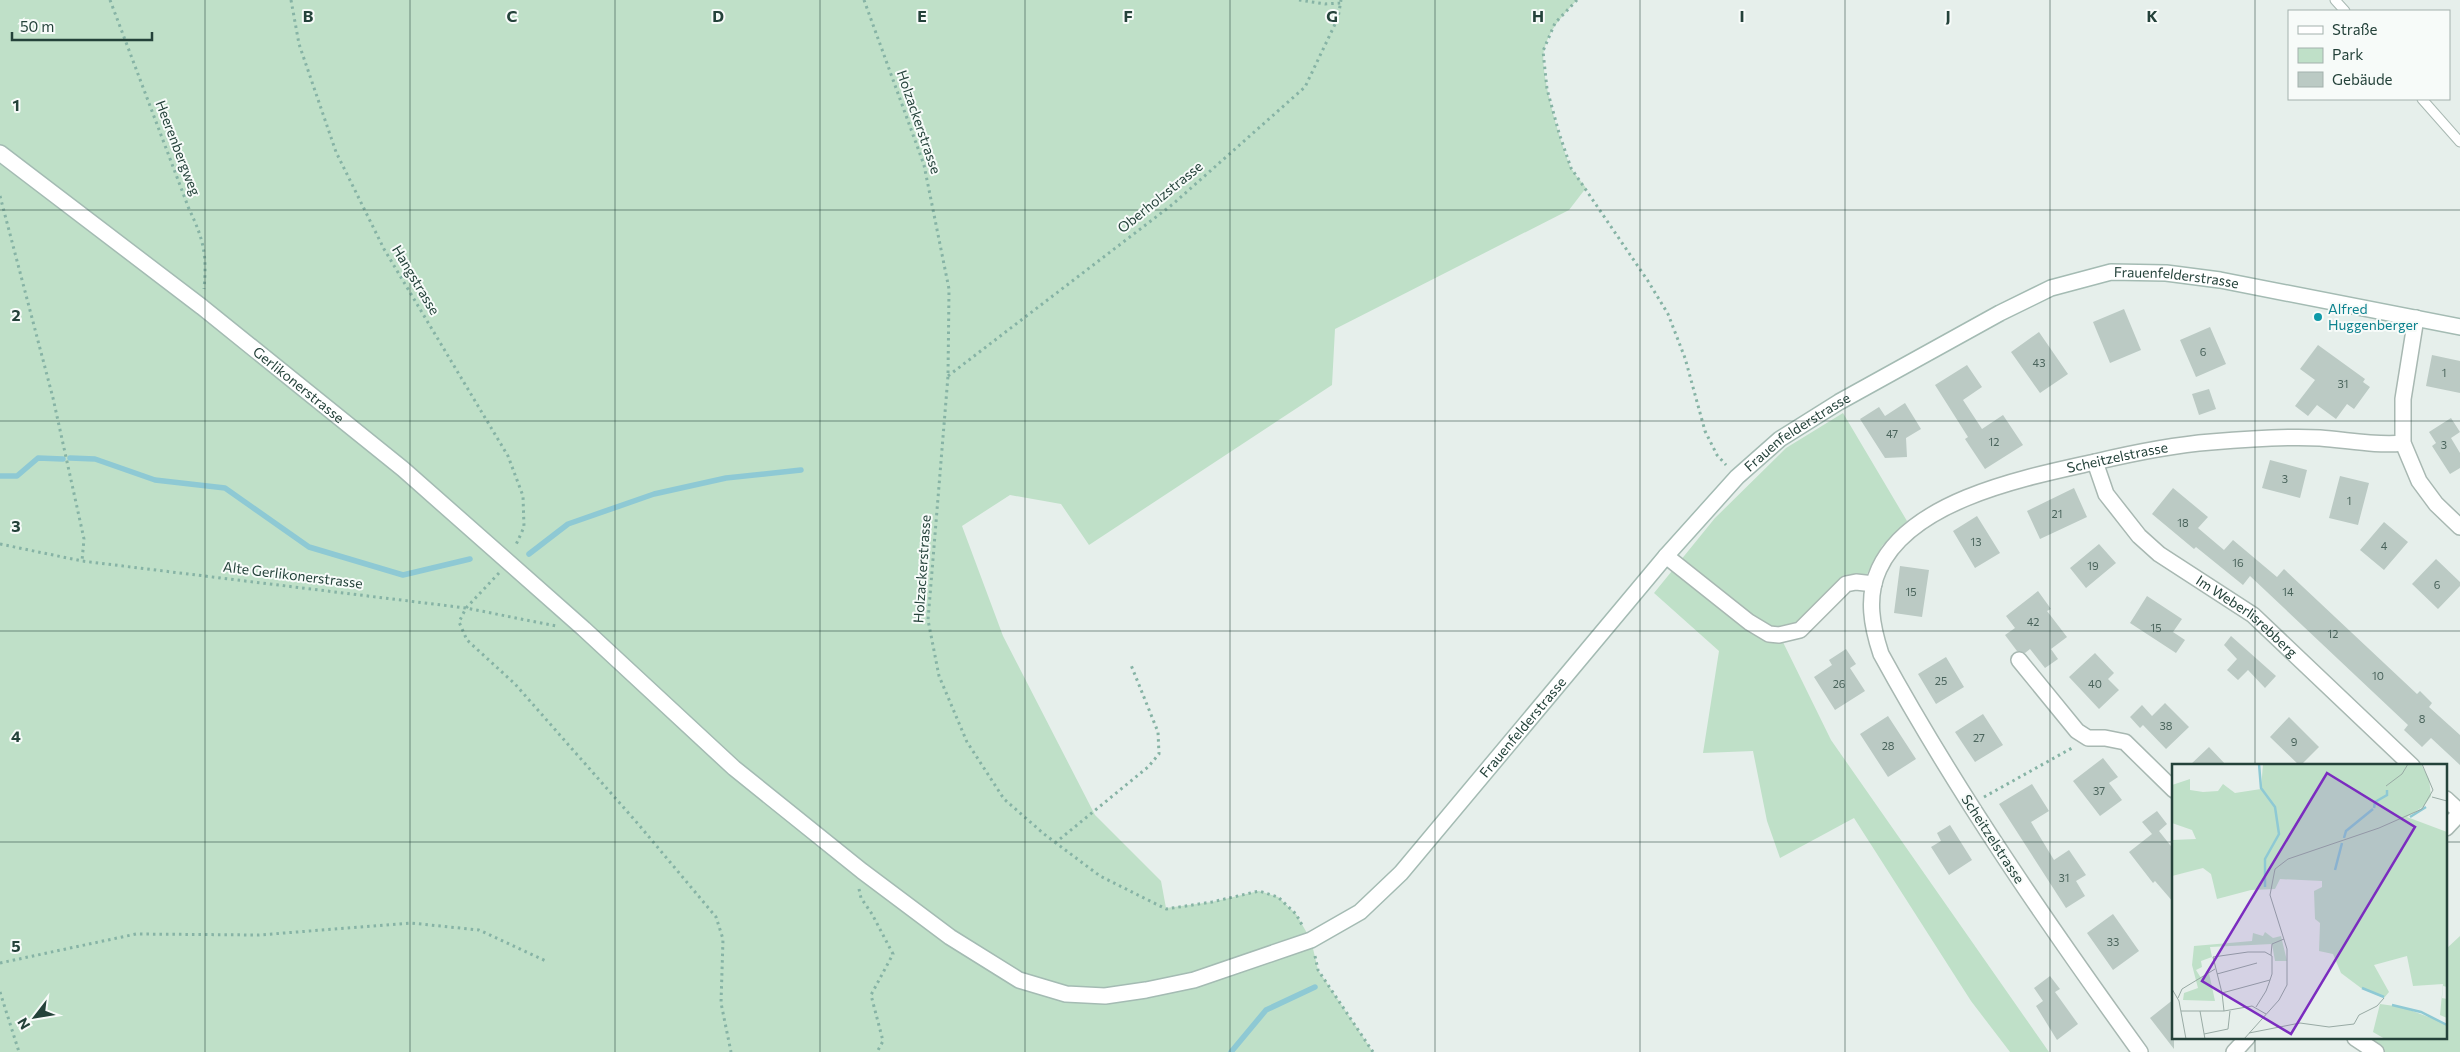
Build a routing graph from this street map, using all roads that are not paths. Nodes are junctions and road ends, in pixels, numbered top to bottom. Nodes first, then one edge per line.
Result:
1 (2335, 0) edge
2 (2344, 10) edge
3 (2423, 100) edge
4 (2460, 142) edge
5 (0, 153) edge
6 (2416, 318) junction
7 (2460, 327) edge
8 (2403, 442) junction
9 (2095, 462) junction
10 (2460, 527) edge
11 (1666, 556) junction
12 (1874, 584) junction
13 (584, 629) joint
14 (2019, 660) dead end
15 (2410, 764) edge
16 (2172, 788) edge
17 (2448, 801) edge
18 (2460, 813) edge
19 (2448, 826) edge
20 (2245, 1040) edge
21 (2358, 1040) edge
22 (2140, 1052) edge
23 (2234, 1052) edge
24 (2376, 1052) edge

1 - 2 lane
3 - 4 lane
5 - 13 street, Gerlikonerstrasse
6 - 7 street, Frauenfelderstrasse
6 - 8 street
6 - 11 street, Frauenfelderstrasse
8 - 9 street, Scheitzelstrasse
8 - 10 street
9 - 12 street, Scheitzelstrasse
9 - 15 street, Im Weberlisrebberg
11 - 12 street
11 - 13 street, Frauenfelderstrasse
12 - 22 street, Scheitzelstrasse
14 - 16 street
17 - 18 street
18 - 19 street
20 - 23 street
21 - 24 street

